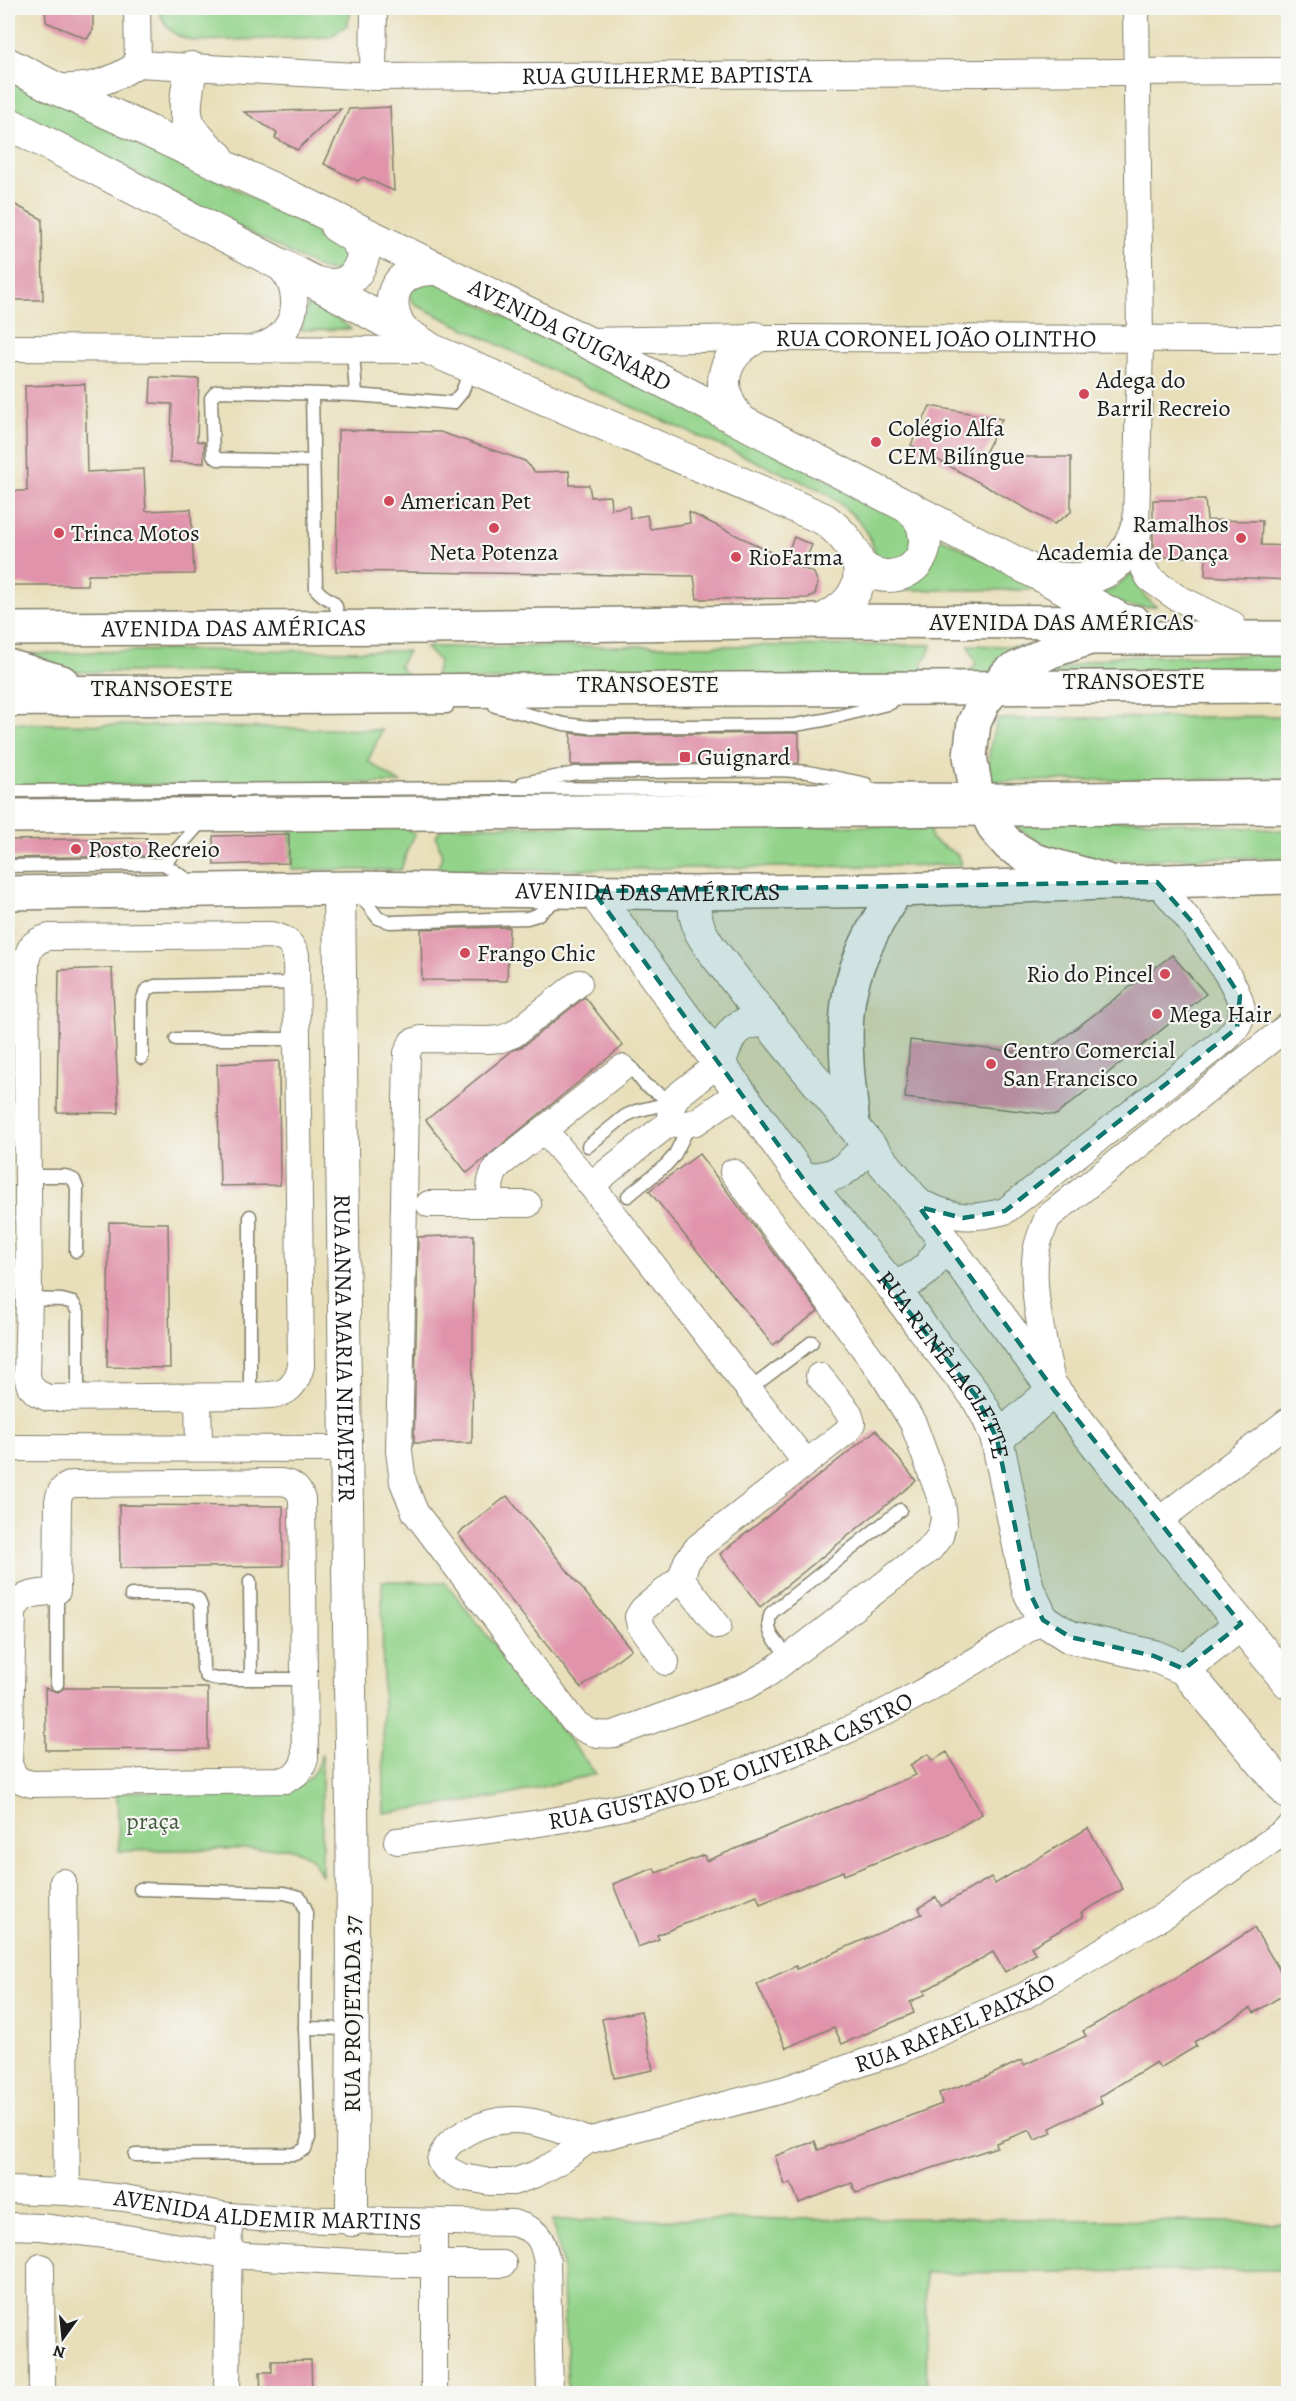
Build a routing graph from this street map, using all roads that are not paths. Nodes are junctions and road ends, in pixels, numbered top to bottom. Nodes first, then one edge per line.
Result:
1 (137, 8) edge
2 (374, 8) edge
3 (1136, 8) edge
4 (8, 64) edge
5 (138, 64) junction
6 (191, 68) junction
7 (1288, 71) edge
8 (1136, 73) junction
9 (373, 77) junction
10 (53, 87) junction
11 (8, 123) edge
12 (234, 171) junction
13 (312, 207) junction
14 (274, 261) junction
15 (439, 269) junction
16 (316, 283) junction
17 (401, 330) junction
18 (755, 338) junction
19 (1288, 339) edge
20 (1140, 340) junction
21 (585, 341) junction
22 (8, 348) edge
23 (248, 350) junction
24 (432, 350) junction
25 (353, 351) junction
26 (472, 367) junction
27 (356, 394) junction
28 (312, 395) junction
29 (742, 422) junction
30 (314, 461) junction
31 (910, 507) junction
32 (1136, 529) junction
33 (859, 564) junction
34 (1042, 576) junction
35 (820, 621) junction
36 (1126, 622) junction
37 (1232, 624) junction
38 (1288, 624) edge
39 (338, 627) junction
40 (8, 629) edge
41 (1288, 638) edge
42 (8, 666) edge
43 (1288, 686) edge
44 (99, 692) junction
45 (8, 693) edge
46 (987, 698) junction
47 (833, 704) dead end
48 (462, 706) dead end
49 (541, 706) dead end
50 (8, 710) edge
51 (1288, 786) edge
52 (501, 788) junction
53 (895, 789) junction
54 (8, 791) edge
55 (980, 800) junction
56 (1288, 807) edge
57 (208, 815) junction
58 (8, 816) edge
59 (164, 864) junction
60 (8, 866) edge
61 (1288, 877) edge
62 (1157, 882) junction
63 (1115, 883) junction
64 (347, 888) junction
65 (205, 890) junction
66 (896, 890) junction
67 (580, 891) junction
68 (8, 893) edge
69 (694, 893) junction
70 (297, 982) junction
71 (579, 983) dead end
72 (767, 1021) junction
73 (1288, 1026) edge
74 (176, 1039) dead end
75 (297, 1039) junction
76 (142, 1058) dead end
77 (719, 1063) junction
78 (622, 1068) joint
79 (740, 1092) junction
80 (677, 1117) junction
81 (544, 1130) junction
82 (861, 1134) junction
83 (588, 1146) dead end
84 (733, 1172) dead end
85 (27, 1176) junction
86 (804, 1180) junction
87 (591, 1185) junction
88 (628, 1196) dead end
89 (914, 1200) junction
90 (490, 1203) junction
91 (429, 1204) dead end
92 (528, 1204) dead end
93 (250, 1216) dead end
94 (945, 1244) junction
95 (76, 1251) dead end
96 (893, 1287) junction
97 (28, 1299) junction
98 (812, 1342) dead end
99 (819, 1376) dead end
100 (750, 1389) junction
101 (1054, 1390) junction
102 (250, 1396) junction
103 (198, 1397) junction
104 (78, 1399) junction
105 (1288, 1421) edge
106 (996, 1439) junction
107 (199, 1447) junction
108 (8, 1448) edge
109 (95, 1449) junction
110 (346, 1449) junction
111 (806, 1463) junction
112 (94, 1484) junction
113 (900, 1510) dead end
114 (1157, 1522) junction
115 (681, 1578) junction
116 (250, 1581) dead end
117 (57, 1591) junction
118 (131, 1595) dead end
119 (1043, 1620) junction
120 (1241, 1624) junction
121 (718, 1626) dead end
122 (790, 1658) junction
123 (666, 1662) dead end
124 (1184, 1670) junction
125 (251, 1679) junction
126 (303, 1679) junction
127 (1288, 1682) edge
128 (57, 1683) dead end
129 (1288, 1793) edge
130 (352, 1808) joint
131 (1288, 1830) edge
132 (397, 1841) dead end
133 (63, 1882) dead end
134 (140, 1889) dead end
135 (305, 2028) junction
136 (351, 2029) junction
137 (587, 2141) junction
138 (135, 2155) dead end
139 (8, 2190) edge
140 (68, 2192) junction
141 (229, 2216) junction
142 (352, 2220) junction
143 (434, 2222) junction
144 (8, 2226) edge
145 (227, 2256) junction
146 (434, 2264) junction
147 (503, 2264) dead end
148 (41, 2267) dead end
149 (42, 2394) edge
150 (227, 2394) edge
151 (434, 2394) edge
152 (550, 2394) edge

1 - 5 street
2 - 9 street
3 - 8 street
4 - 10 street, AVENIDA GUIGNARD
5 - 6 street, RUA GUILHERME BAPTISTA
5 - 10 street
6 - 9 street, RUA GUILHERME BAPTISTA
6 - 12 street
7 - 8 street, RUA GUILHERME BAPTISTA
8 - 9 street, RUA GUILHERME BAPTISTA
8 - 20 street
10 - 12 street, AVENIDA GUIGNARD
11 - 14 street
12 - 13 street, AVENIDA GUIGNARD
13 - 15 street, AVENIDA GUIGNARD
13 - 16 street
14 - 16 street
14 - 23 street
15 - 17 street
15 - 21 street, AVENIDA GUIGNARD
16 - 17 street
17 - 24 street
18 - 20 street, RUA CORONEL JOÃO OLINTHO
18 - 21 street, RUA CORONEL JOÃO OLINTHO
18 - 29 street
19 - 20 street, RUA CORONEL JOÃO OLINTHO
20 - 32 street
21 - 29 street, AVENIDA GUIGNARD
22 - 23 street
23 - 25 street
24 - 25 street
24 - 26 street
25 - 27 lane
26 - 27 lane
26 - 33 street
27 - 28 lane
28 - 30 lane
28 - 30 lane
29 - 31 street, AVENIDA GUIGNARD
30 - 39 lane
31 - 33 street
31 - 34 street, AVENIDA GUIGNARD
32 - 34 street
32 - 37 street
33 - 35 street
34 - 36 street, AVENIDA GUIGNARD
35 - 36 main road, AVENIDA DAS AMÉRICAS
35 - 39 main road, AVENIDA DAS AMÉRICAS
36 - 37 main road, AVENIDA DAS AMÉRICAS
37 - 38 main road, AVENIDA DAS AMÉRICAS
39 - 40 main road, AVENIDA DAS AMÉRICAS
41 - 46 main road
42 - 44 main road
43 - 46 main road
44 - 45 main road
44 - 46 main road
46 - 55 main road
47 - 49 lane
48 - 50 lane, TRANSOESTE
51 - 55 lane
52 - 53 lane
52 - 53 lane
52 - 54 lane
53 - 55 lane
55 - 56 main road
55 - 57 main road
55 - 63 main road
57 - 58 main road
57 - 59 lane
59 - 60 lane
59 - 65 lane
61 - 62 main road, AVENIDA DAS AMÉRICAS
62 - 63 main road, AVENIDA DAS AMÉRICAS
62 - 89 street
63 - 66 main road, AVENIDA DAS AMÉRICAS
64 - 65 main road, AVENIDA DAS AMÉRICAS
64 - 67 main road, AVENIDA DAS AMÉRICAS
64 - 110 street, RUA ANNA MARIA NIEMEYER
65 - 68 main road, AVENIDA DAS AMÉRICAS
66 - 69 main road, AVENIDA DAS AMÉRICAS
66 - 82 main road
67 - 69 main road, AVENIDA DAS AMÉRICAS
67 - 77 street, RUA RENÊ LACLETTE
69 - 72 street
70 - 75 street
70 - 76 lane
70 - 85 street
71 - 122 street
72 - 77 street
72 - 82 street
73 - 101 street
74 - 75 lane
75 - 102 street
77 - 79 street, RUA RENÊ LACLETTE
77 - 80 street
78 - 80 lane
78 - 81 street
79 - 80 street
79 - 86 street, RUA RENÊ LACLETTE
80 - 83 lane
80 - 87 street
80 - 88 lane
81 - 87 street
81 - 90 street
82 - 86 street
82 - 89 street
84 - 122 street
85 - 95 lane
85 - 97 street
86 - 96 street, RUA RENÊ LACLETTE
87 - 100 street
89 - 94 street
90 - 91 street
90 - 92 street
93 - 102 lane
94 - 96 street
94 - 101 street
96 - 106 street, RUA RENÊ LACLETTE
97 - 104 street
97 - 104 lane
98 - 100 lane
99 - 111 street
100 - 111 street
101 - 106 street
101 - 114 street
102 - 103 street
103 - 104 street
103 - 107 street
105 - 114 street
106 - 119 street, RUA RENÊ LACLETTE
107 - 109 street
107 - 110 street
108 - 109 street
109 - 112 street
110 - 130 street, RUA ANNA MARIA NIEMEYER
111 - 115 street
112 - 117 street
112 - 126 street
113 - 122 lane
114 - 120 street
115 - 121 street
115 - 123 street
116 - 125 lane
117 - 126 street
117 - 128 lane
118 - 125 lane
119 - 124 street
119 - 132 street, RUA GUSTAVO DE OLIVEIRA CASTRO
120 - 124 street
120 - 127 street
124 - 129 street
125 - 126 lane
130 - 136 street, RUA PROJETADA 37
131 - 137 street, RUA RAFAEL PAIXÃO
133 - 140 street
134 - 135 lane
135 - 136 lane
135 - 138 lane
136 - 142 street, RUA PROJETADA 37
137 - 137 street, RUA RAFAEL PAIXÃO
139 - 140 street, AVENIDA ALDEMIR MARTINS
140 - 141 street, AVENIDA ALDEMIR MARTINS
141 - 142 street, AVENIDA ALDEMIR MARTINS
141 - 145 street
142 - 143 street, AVENIDA ALDEMIR MARTINS
143 - 146 street
143 - 152 street, AVENIDA ALDEMIR MARTINS
144 - 145 street, AVENIDA ALDEMIR MARTINS
145 - 146 street, AVENIDA ALDEMIR MARTINS
145 - 150 street
146 - 147 street, AVENIDA ALDEMIR MARTINS
146 - 151 street
148 - 149 street

